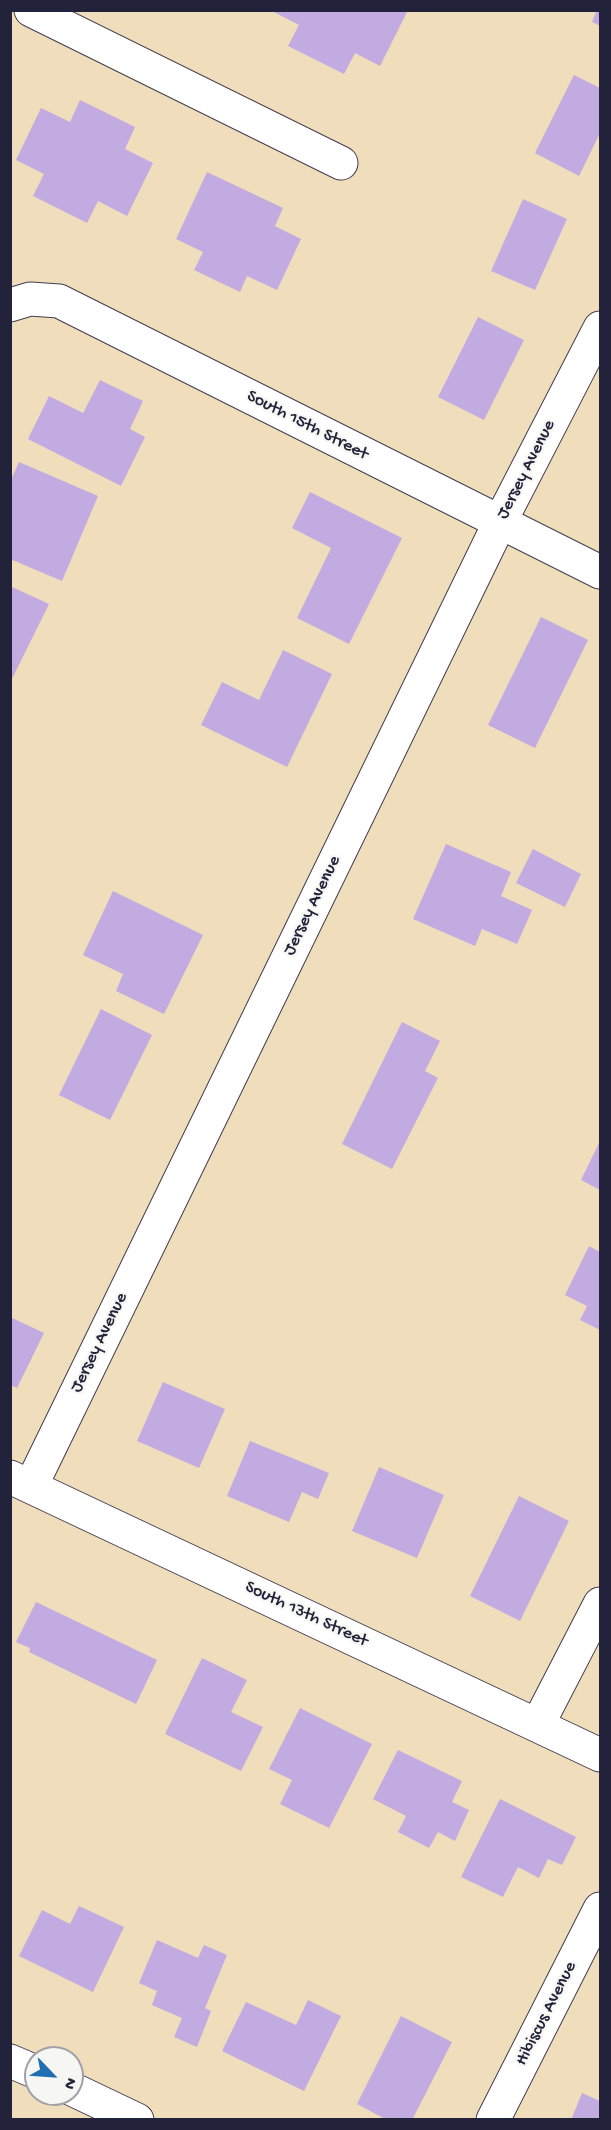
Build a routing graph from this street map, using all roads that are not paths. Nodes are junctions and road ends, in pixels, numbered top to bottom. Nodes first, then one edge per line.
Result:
1 (30, 10) edge
2 (341, 163) dead end
3 (10, 305) edge
4 (600, 328) edge
5 (500, 522) junction
6 (600, 572) edge
7 (21, 1482) edge
8 (600, 1604) edge
9 (538, 1724) junction
10 (600, 1755) edge
11 (600, 1909) edge
12 (10, 2061) edge
13 (24, 2067) edge
14 (84, 2095) edge
15 (136, 2120) edge
16 (493, 2120) edge

1 - 2 street
3 - 5 street, South 15th Street
4 - 5 street, Jersey Avenue
5 - 6 street, South 15th Street
5 - 7 street, Jersey Avenue
7 - 9 street, South 13th Street
8 - 9 street
9 - 10 street, South 13th Street
11 - 16 street, Hibiscus Avenue
12 - 13 street
14 - 15 street

